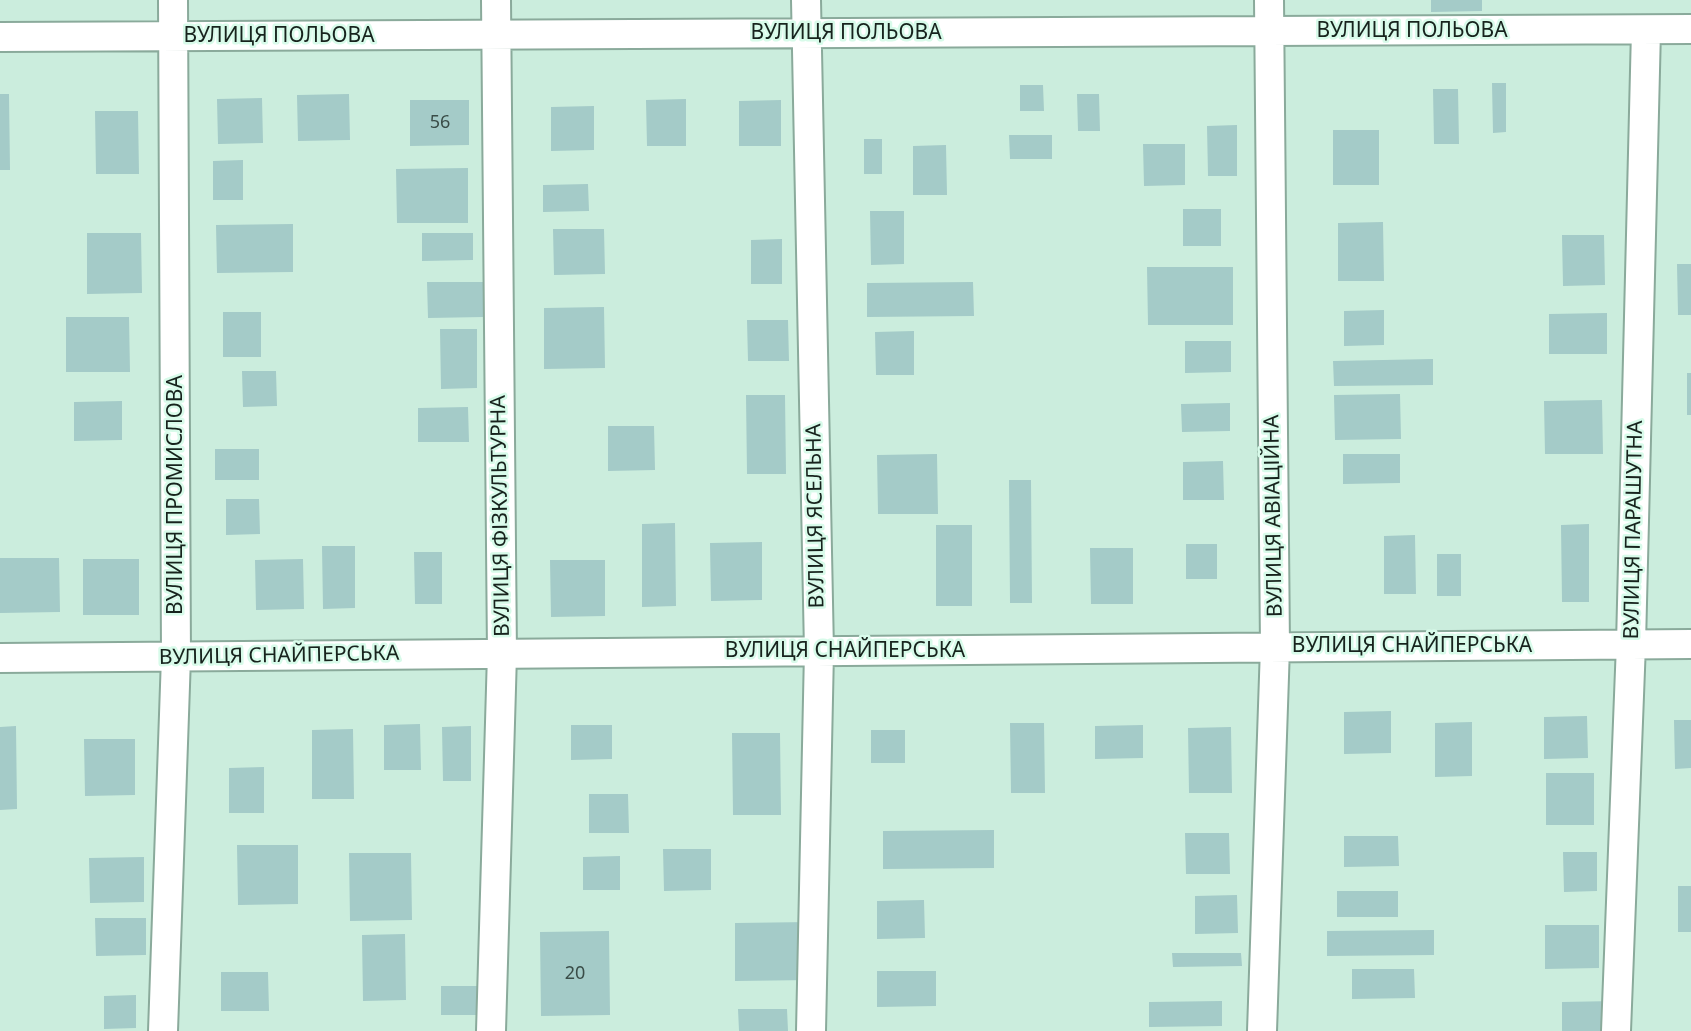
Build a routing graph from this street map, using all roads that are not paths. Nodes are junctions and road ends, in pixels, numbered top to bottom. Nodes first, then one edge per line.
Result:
1 (173, 0) edge
2 (496, 0) edge
3 (806, 0) edge
4 (1269, 0) edge
5 (1691, 29) edge
6 (1646, 30) junction
7 (1269, 31) junction
8 (807, 34) junction
9 (496, 35) junction
10 (173, 36) junction
11 (0, 37) edge
12 (1631, 644) junction
13 (1691, 644) edge
14 (1275, 647) junction
15 (819, 651) junction
16 (502, 654) junction
17 (176, 657) junction
18 (0, 658) edge
19 (163, 1031) edge
20 (491, 1031) edge
21 (811, 1031) edge
22 (1262, 1031) edge
23 (1616, 1031) edge

1 - 10 street, ВУЛИЦЯ ПРОМИСЛОВА
2 - 9 street, ВУЛИЦЯ ФІЗКУЛЬТУРНА
3 - 8 street, ВУЛИЦЯ ЯСЕЛЬНА
4 - 7 street, ВУЛИЦЯ АВІАЦІЙНА
5 - 6 street, ВУЛИЦЯ ПОЛЬОВА
6 - 7 street, ВУЛИЦЯ ПОЛЬОВА
6 - 12 street, ВУЛИЦЯ ПАРАШУТНА
7 - 8 street, ВУЛИЦЯ ПОЛЬОВА
7 - 14 street, ВУЛИЦЯ АВІАЦІЙНА
8 - 9 street, ВУЛИЦЯ ПОЛЬОВА
8 - 15 street, ВУЛИЦЯ ЯСЕЛЬНА
9 - 10 street, ВУЛИЦЯ ПОЛЬОВА
9 - 16 street, ВУЛИЦЯ ФІЗКУЛЬТУРНА
10 - 11 street, ВУЛИЦЯ ПОЛЬОВА
10 - 17 street, ВУЛИЦЯ ПРОМИСЛОВА
12 - 13 street, ВУЛИЦЯ СНАЙПЕРСЬКА
12 - 14 street, ВУЛИЦЯ СНАЙПЕРСЬКА
12 - 23 street, ВУЛИЦЯ ПАРАШУТНА
14 - 15 street, ВУЛИЦЯ СНАЙПЕРСЬКА
14 - 22 street, ВУЛИЦЯ АВІАЦІЙНА
15 - 16 street, ВУЛИЦЯ СНАЙПЕРСЬКА
15 - 21 street, ВУЛИЦЯ ЯСЕЛЬНА
16 - 17 street, ВУЛИЦЯ СНАЙПЕРСЬКА
16 - 20 street, ВУЛИЦЯ ФІЗКУЛЬТУРНА
17 - 18 street, ВУЛИЦЯ СНАЙПЕРСЬКА
17 - 19 street, ВУЛИЦЯ ПРОМИСЛОВА

